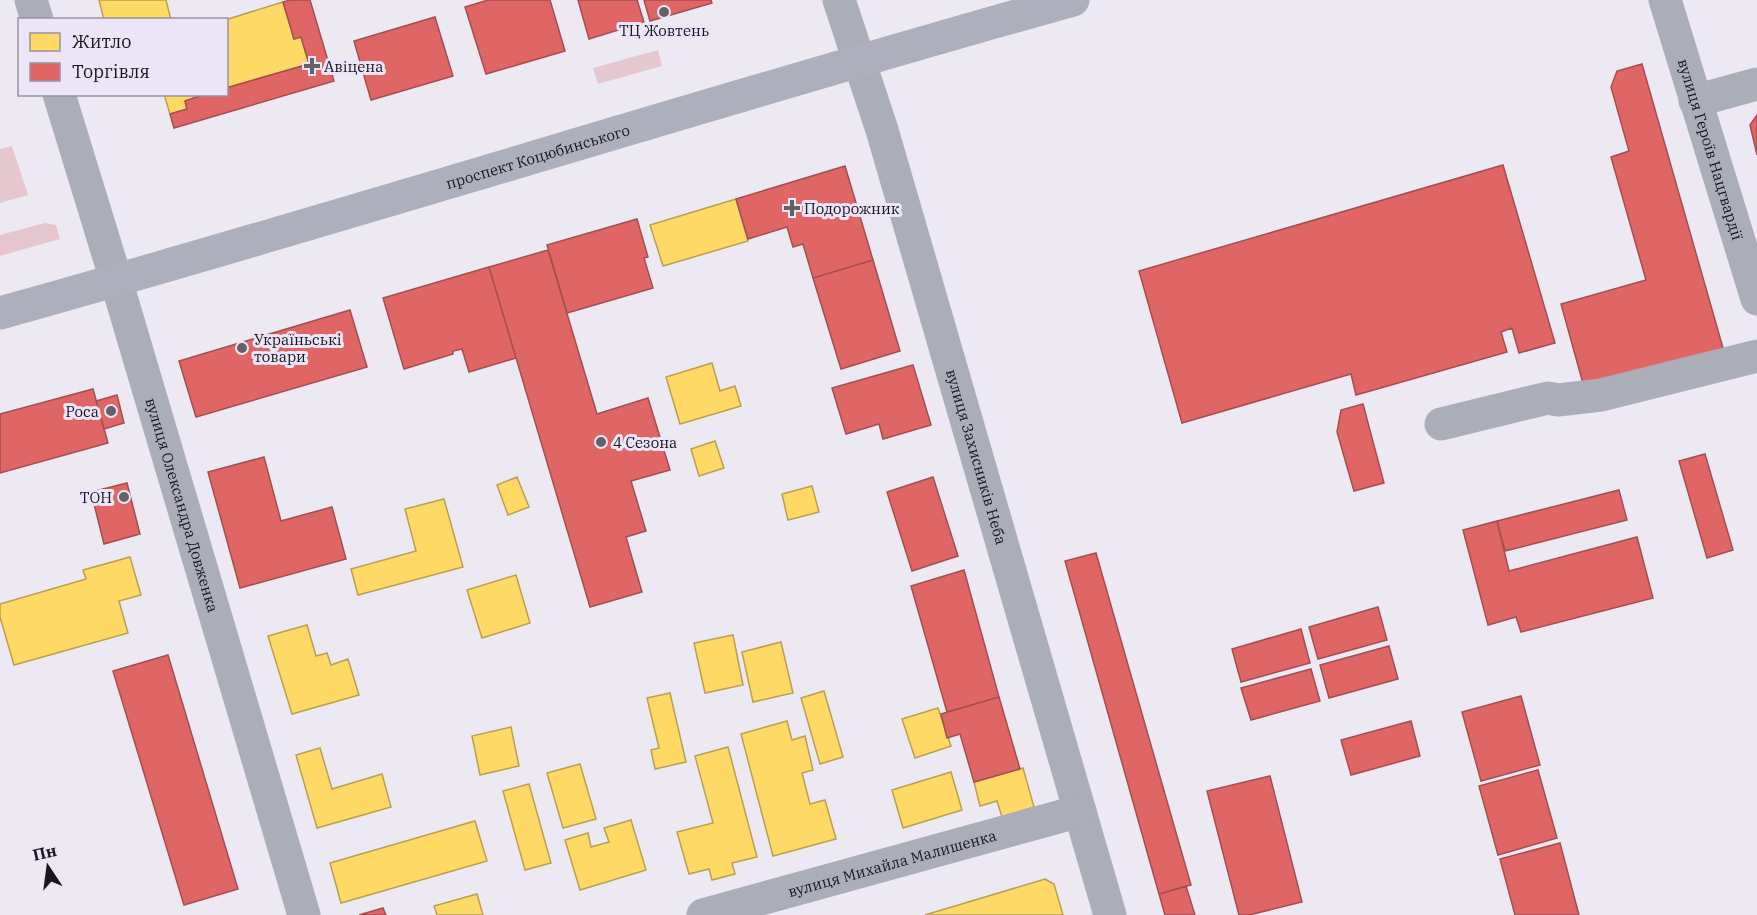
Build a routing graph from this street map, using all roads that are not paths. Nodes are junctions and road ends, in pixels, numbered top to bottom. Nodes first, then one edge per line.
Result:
1 (31, 0) edge
2 (839, 0) edge
3 (1073, 0) edge
4 (1665, 0) edge
5 (36, 18) edge
6 (859, 60) junction
7 (1757, 84) edge
8 (61, 96) edge
9 (1695, 101) junction
10 (117, 280) junction
11 (1757, 299) edge
12 (0, 313) edge
13 (1757, 356) edge
14 (1441, 424) dead end
15 (1080, 811) junction
16 (304, 915) edge
17 (704, 915) edge
18 (1110, 915) edge

1 - 5 street
2 - 6 street, вулиця Захисників Неба
3 - 6 main road, проспект Коцюбинського
4 - 9 street, вулиця Героїв Нацгвардії
6 - 10 main road, проспект Коцюбинського
6 - 15 street, вулиця Захисників Неба
7 - 9 street
8 - 10 street, вулиця Олександра Довженка
9 - 11 street, вулиця Героїв Нацгвардії
10 - 12 main road, проспект Коцюбинського
10 - 16 street, вулиця Олександра Довженка
13 - 14 street
15 - 17 street, вулиця Михайла Малишенка
15 - 18 street, вулиця Захисників Неба

